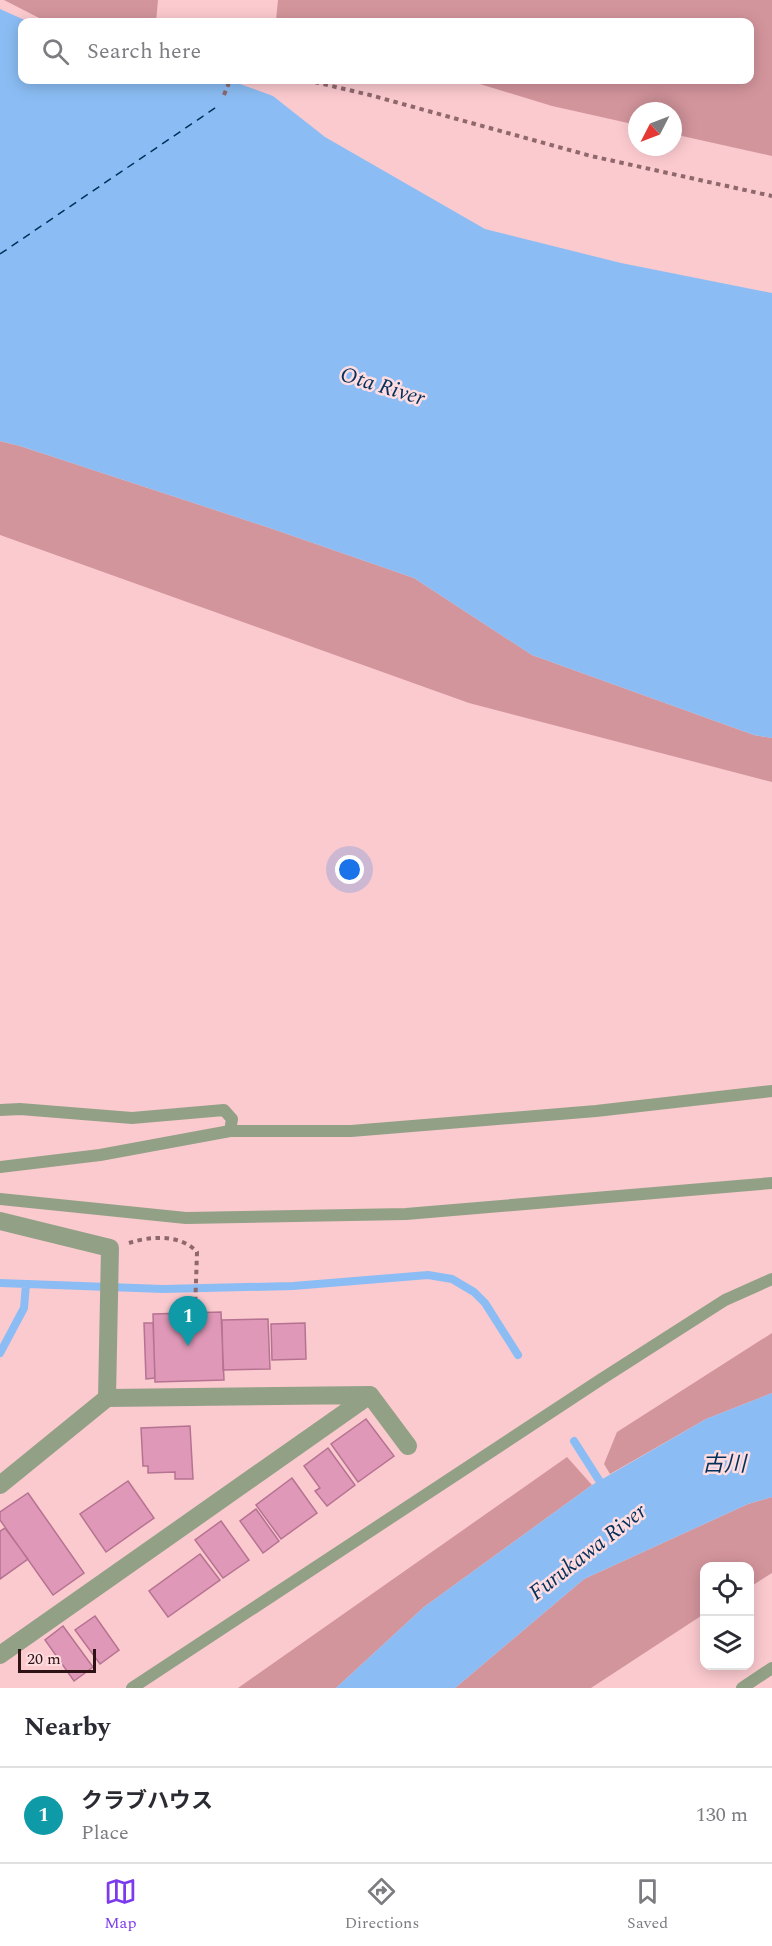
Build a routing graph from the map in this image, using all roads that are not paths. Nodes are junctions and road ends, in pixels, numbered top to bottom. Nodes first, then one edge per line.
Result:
1 (772, 1091) edge
2 (0, 1110) edge
3 (230, 1131) junction
4 (0, 1167) edge
5 (772, 1183) edge
6 (0, 1199) edge
7 (0, 1221) edge
8 (772, 1279) edge
9 (370, 1395) junction
10 (107, 1398) junction
11 (408, 1446) dead end
12 (0, 1485) edge
13 (8, 1640) edge
14 (0, 1655) edge
15 (772, 1668) edge
16 (132, 1688) edge
17 (742, 1688) edge

1 - 3 lane
2 - 3 lane
3 - 4 lane
5 - 6 lane
7 - 10 street
8 - 16 lane
9 - 10 street
9 - 11 street
9 - 13 street
10 - 12 street
13 - 14 street
15 - 17 lane

